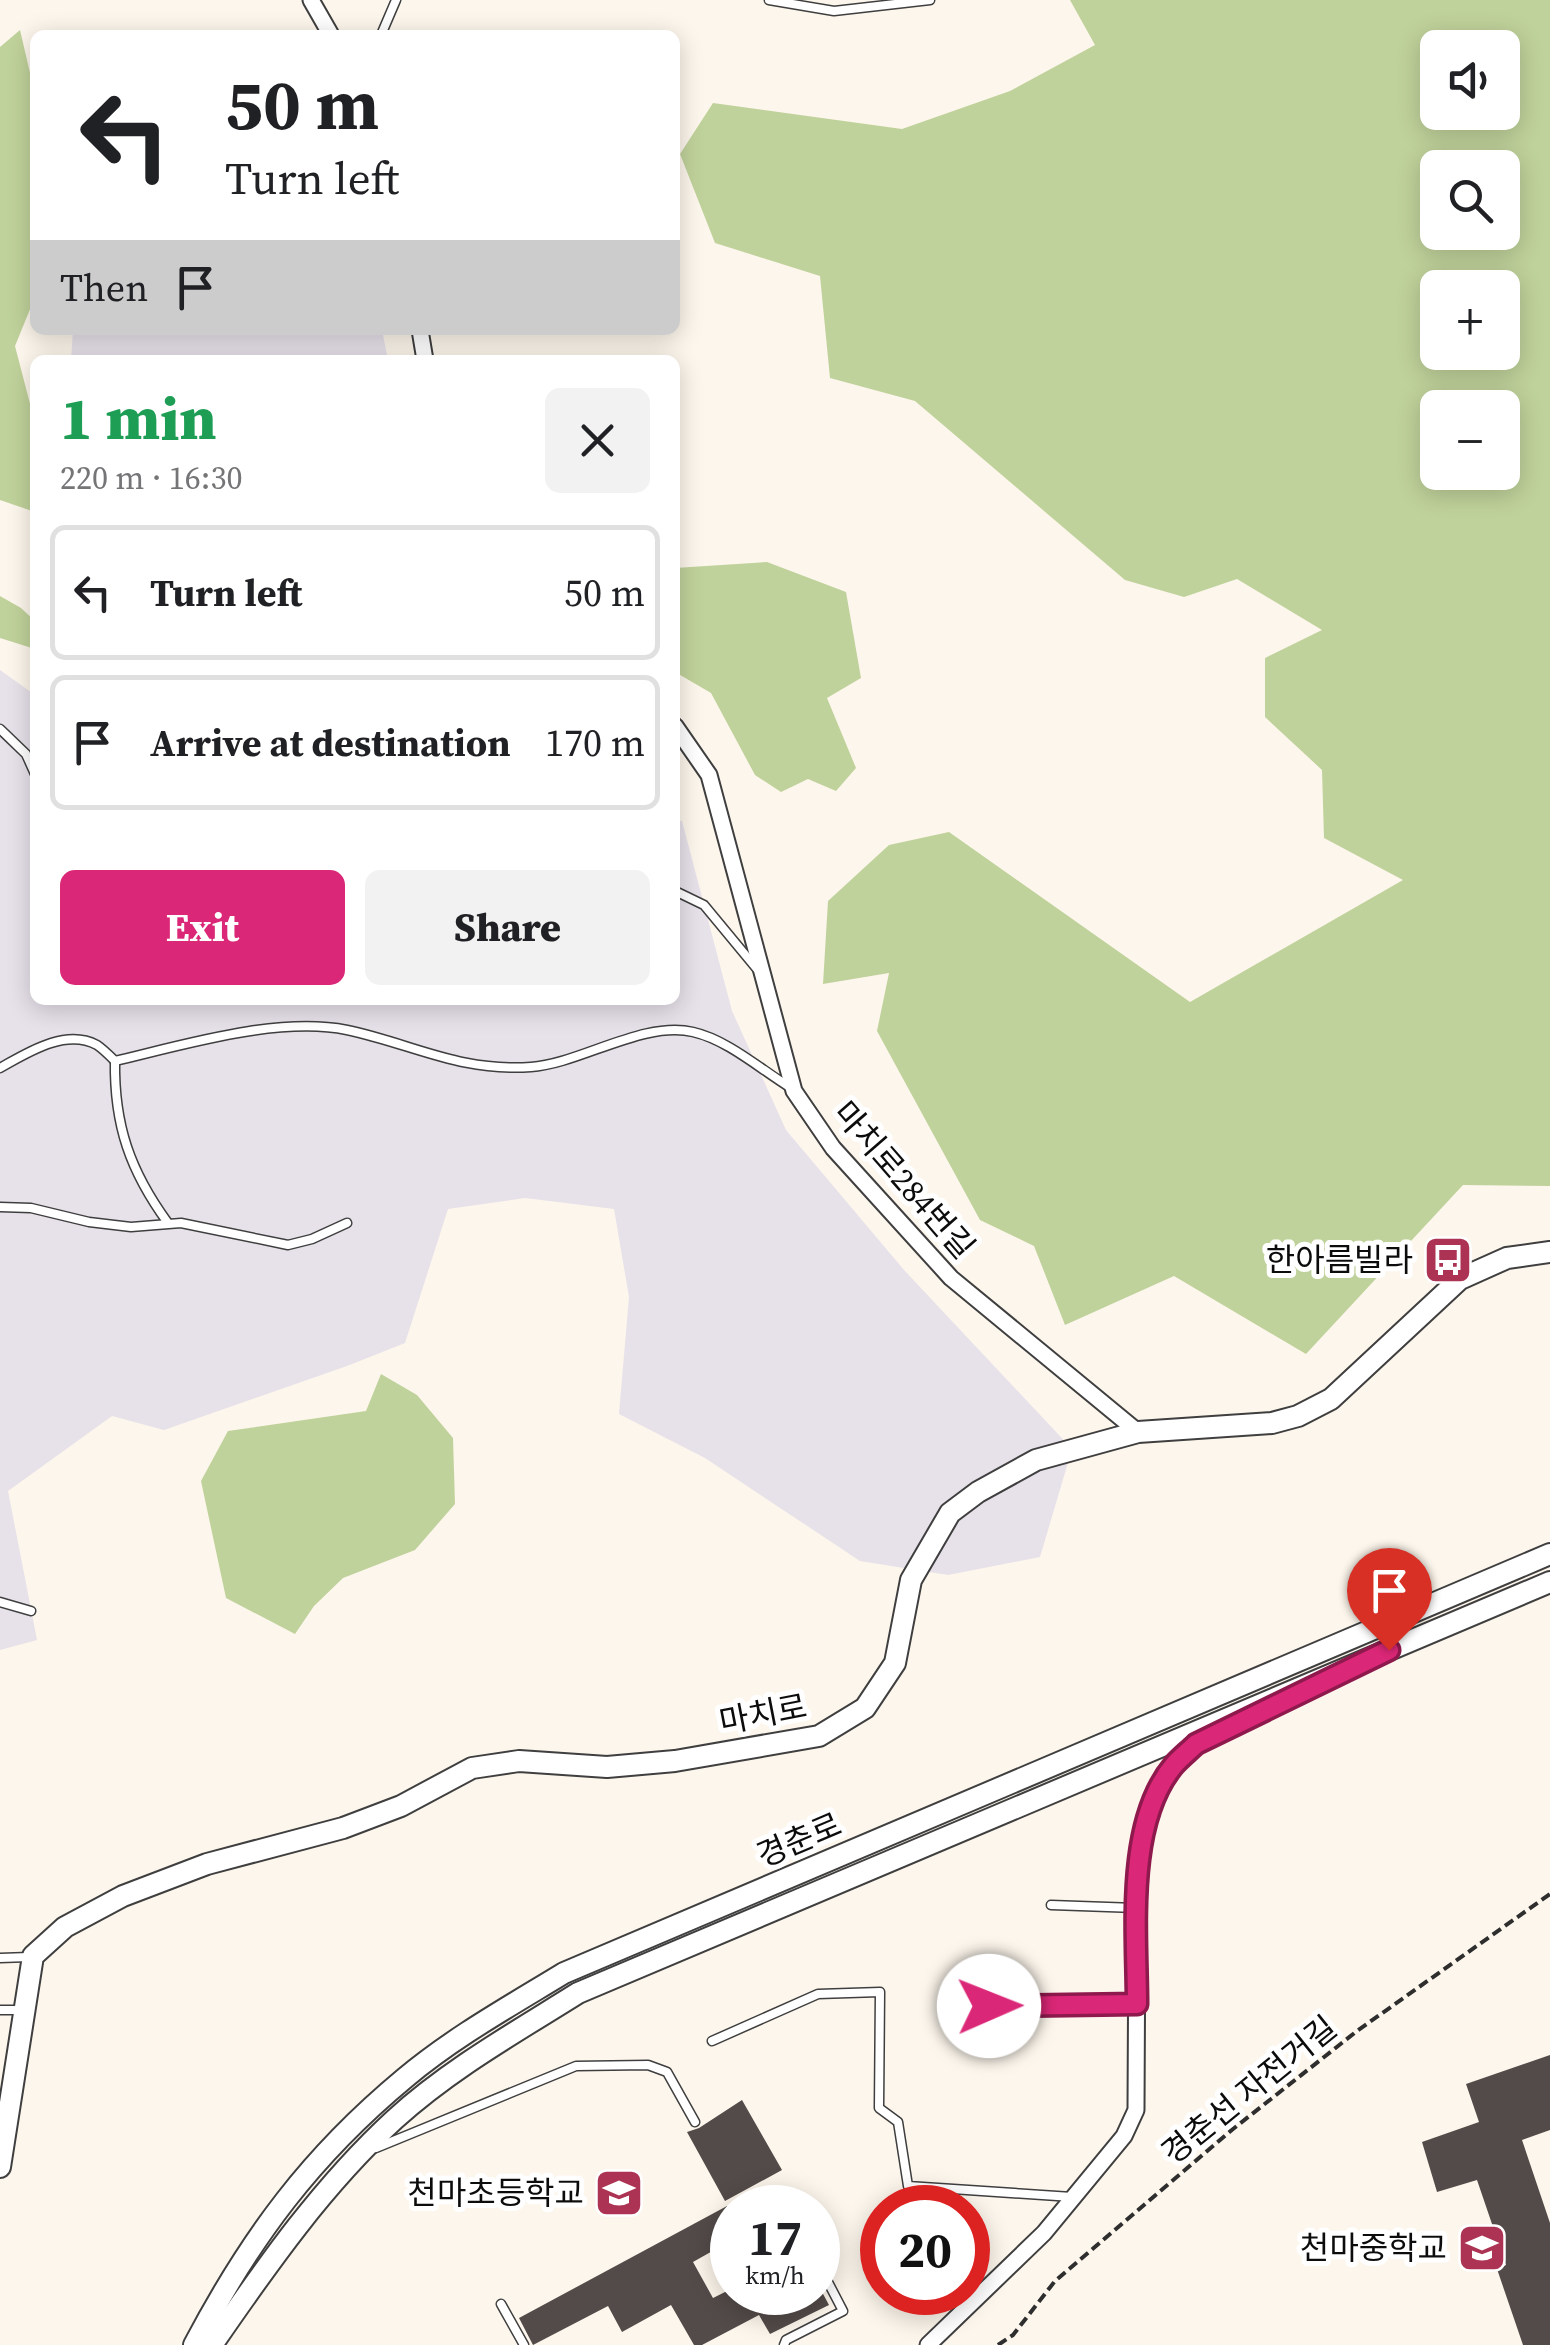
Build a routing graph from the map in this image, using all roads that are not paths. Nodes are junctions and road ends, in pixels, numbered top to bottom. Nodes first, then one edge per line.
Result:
1 (311, 0) edge
2 (396, 0) edge
3 (769, 0) edge
4 (930, 0) edge
5 (327, 30) edge
6 (382, 30) edge
7 (0, 729) edge
8 (680, 733) edge
9 (30, 763) edge
10 (680, 893) edge
11 (764, 976) junction
12 (115, 1061) junction
13 (0, 1068) edge
14 (794, 1091) junction
15 (0, 1207) edge
16 (168, 1222) junction
17 (347, 1223) dead end
18 (1550, 1252) edge
19 (1138, 1432) junction
20 (1550, 1554) edge
21 (1550, 1582) edge
22 (0, 1602) edge
23 (31, 1611) dead end
24 (1389, 1650) junction
25 (1051, 1905) dead end
26 (1137, 1908) junction
27 (33, 1956) junction
28 (0, 1958) edge
29 (1137, 2004) junction
30 (989, 2006) dead end
31 (0, 2010) edge
32 (23, 2010) junction
33 (712, 2040) dead end
34 (695, 2122) dead end
35 (362, 2153) junction
36 (0, 2166) edge
37 (1072, 2197) junction
38 (501, 2304) dead end
39 (835, 2315) edge
40 (194, 2345) edge
41 (212, 2345) edge
42 (524, 2345) edge
43 (784, 2345) edge
44 (928, 2345) edge

1 - 5 street
2 - 6 lane
3 - 4 lane
7 - 9 lane
8 - 11 street, 마치로284번길
10 - 11 lane
11 - 14 street, 마치로284번길
12 - 13 lane
12 - 14 lane
12 - 16 lane
14 - 19 street, 마치로284번길
15 - 16 lane
16 - 17 lane
18 - 19 street, 마치로
19 - 27 street, 마치로
20 - 40 street, 경춘로
21 - 24 street, 경춘로
22 - 23 lane
24 - 26 street
24 - 35 street, 경춘로
25 - 26 lane
26 - 29 street
27 - 28 lane
27 - 32 street
29 - 30 lane
29 - 37 street
31 - 32 lane
32 - 36 street
33 - 37 lane
34 - 35 lane
35 - 41 street, 경춘로
37 - 44 street
38 - 42 lane
39 - 43 lane

